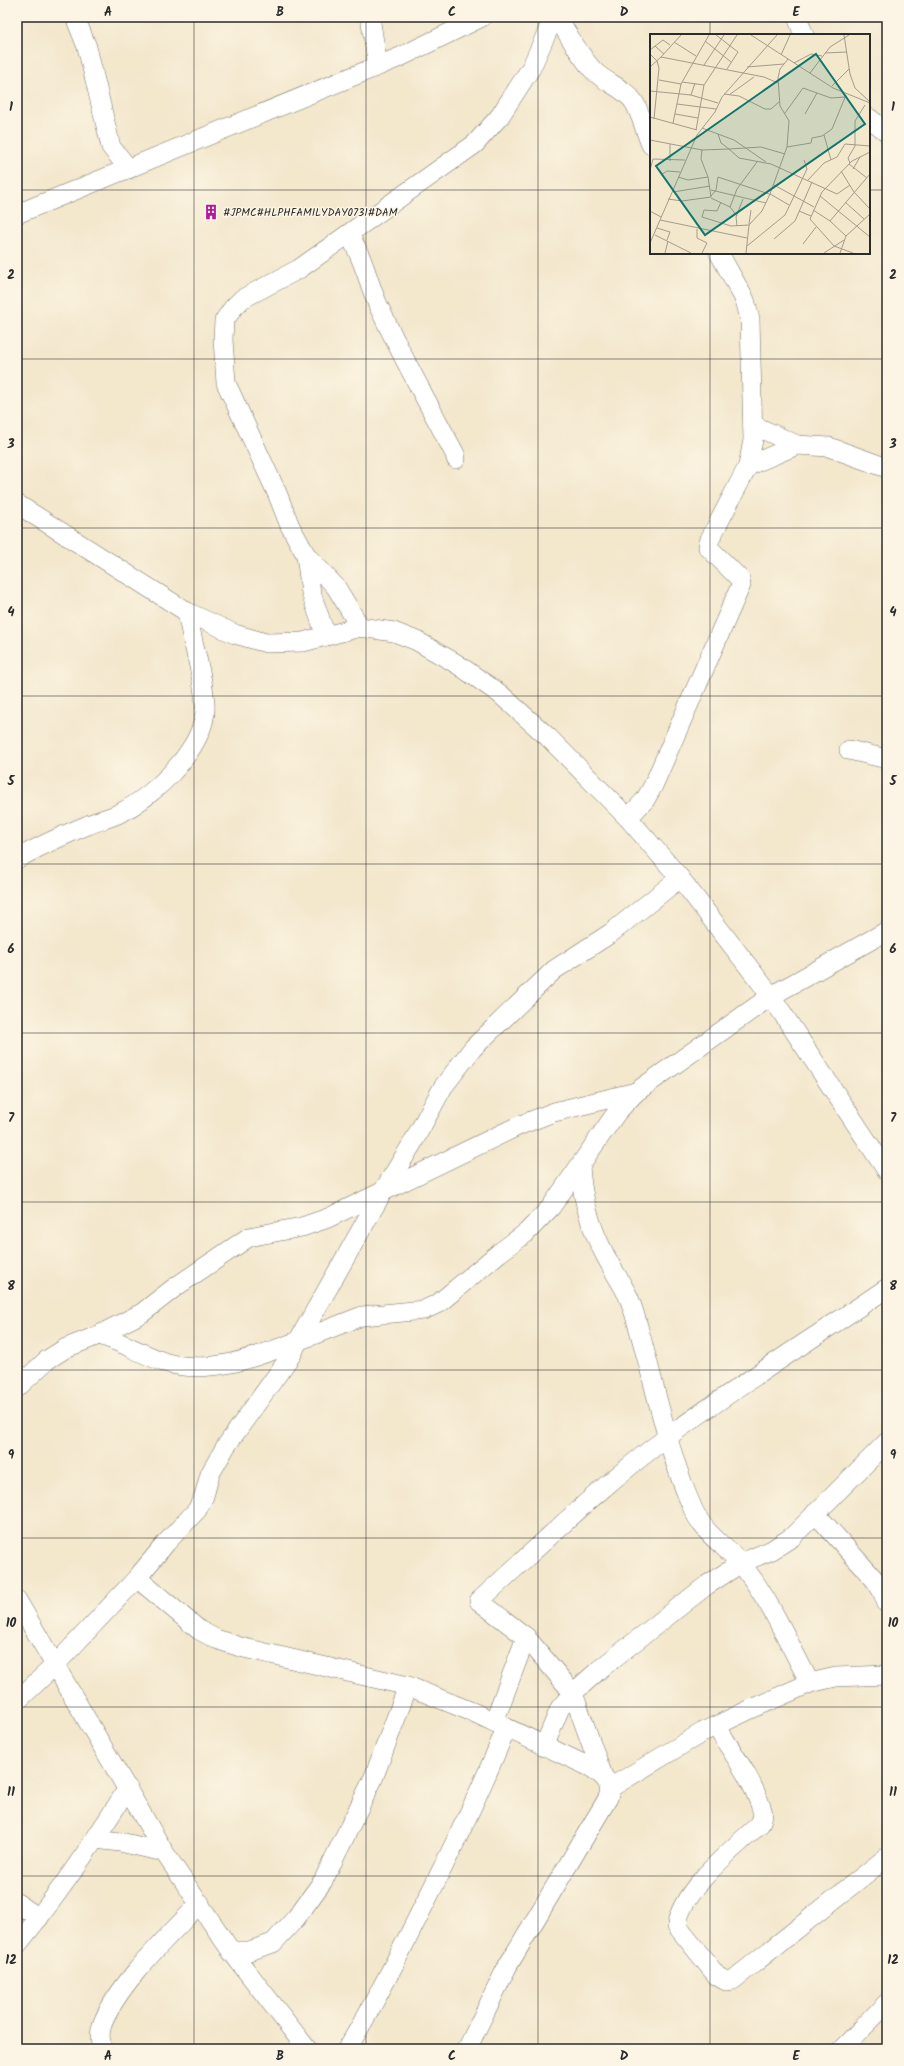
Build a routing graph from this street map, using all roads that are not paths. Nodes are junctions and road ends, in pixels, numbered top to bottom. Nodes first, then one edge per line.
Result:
1 (75, 17) edge
2 (370, 17) edge
3 (482, 17) edge
4 (555, 17) edge
5 (797, 17) edge
6 (804, 34) edge
7 (378, 66) junction
8 (870, 119) edge
9 (887, 132) edge
10 (650, 142) edge
11 (129, 169) junction
12 (17, 214) edge
13 (349, 234) junction
14 (720, 254) edge
15 (753, 424) junction
16 (797, 445) junction
17 (456, 459) dead end
18 (748, 466) junction
19 (887, 468) edge
20 (20, 510) edge
21 (306, 555) junction
22 (186, 612) junction
23 (360, 627) junction
24 (326, 636) junction
25 (849, 750) dead end
26 (887, 759) edge
27 (628, 818) junction
28 (17, 860) edge
29 (680, 878) junction
30 (887, 931) edge
31 (771, 996) junction
32 (636, 1092) junction
33 (580, 1167) junction
34 (887, 1169) edge
35 (382, 1193) junction
36 (887, 1288) edge
37 (100, 1335) junction
38 (298, 1341) junction
39 (17, 1388) edge
40 (668, 1437) junction
41 (887, 1442) edge
42 (815, 1513) junction
43 (741, 1563) junction
44 (137, 1578) junction
45 (17, 1600) edge
46 (887, 1604) edge
47 (526, 1638) junction
48 (56, 1664) junction
49 (887, 1675) edge
50 (810, 1683) junction
51 (408, 1686) junction
52 (573, 1692) junction
53 (17, 1701) edge
54 (500, 1725) junction
55 (716, 1726) junction
56 (544, 1747) junction
57 (606, 1782) junction
58 (128, 1788) junction
59 (96, 1839) junction
60 (164, 1852) junction
61 (887, 1857) edge
62 (17, 1903) edge
63 (200, 1903) junction
64 (39, 1918) junction
65 (17, 1945) edge
66 (231, 1951) junction
67 (887, 2004) edge
68 (102, 2049) edge
69 (307, 2049) edge
70 (347, 2049) edge
71 (467, 2049) edge
72 (842, 2049) edge

1 - 11 street
2 - 7 street
3 - 7 street
4 - 10 street
4 - 13 street
5 - 6 street
7 - 11 street
8 - 9 street
11 - 12 street
13 - 17 street
13 - 21 street
14 - 15 street
15 - 16 street
15 - 18 street
16 - 18 street
16 - 19 street
18 - 27 street
20 - 22 street
21 - 23 street
21 - 24 street
22 - 24 street
22 - 28 street
23 - 24 street
23 - 27 street
25 - 26 street
27 - 29 street
29 - 31 street
29 - 35 street
30 - 31 street
31 - 32 street
31 - 34 street
32 - 33 street
32 - 35 street
33 - 38 street
33 - 40 street
35 - 37 street
35 - 38 street
36 - 40 street
37 - 38 street
37 - 39 street
38 - 44 street
40 - 43 street
40 - 47 street
41 - 42 street
42 - 43 street
42 - 46 street
43 - 50 street
43 - 52 street
44 - 48 street
44 - 51 street
45 - 48 street
47 - 52 street
47 - 54 street
48 - 53 street
48 - 58 street
49 - 50 street
50 - 55 street
51 - 54 street
51 - 66 street
52 - 56 street
52 - 57 street
54 - 56 street
54 - 70 street
55 - 57 street
55 - 61 street
56 - 57 street
57 - 71 street
58 - 59 street
58 - 60 street
59 - 60 street
59 - 64 street
60 - 63 street
62 - 64 street
63 - 66 street
63 - 68 street
64 - 65 street
66 - 69 street
67 - 72 street

